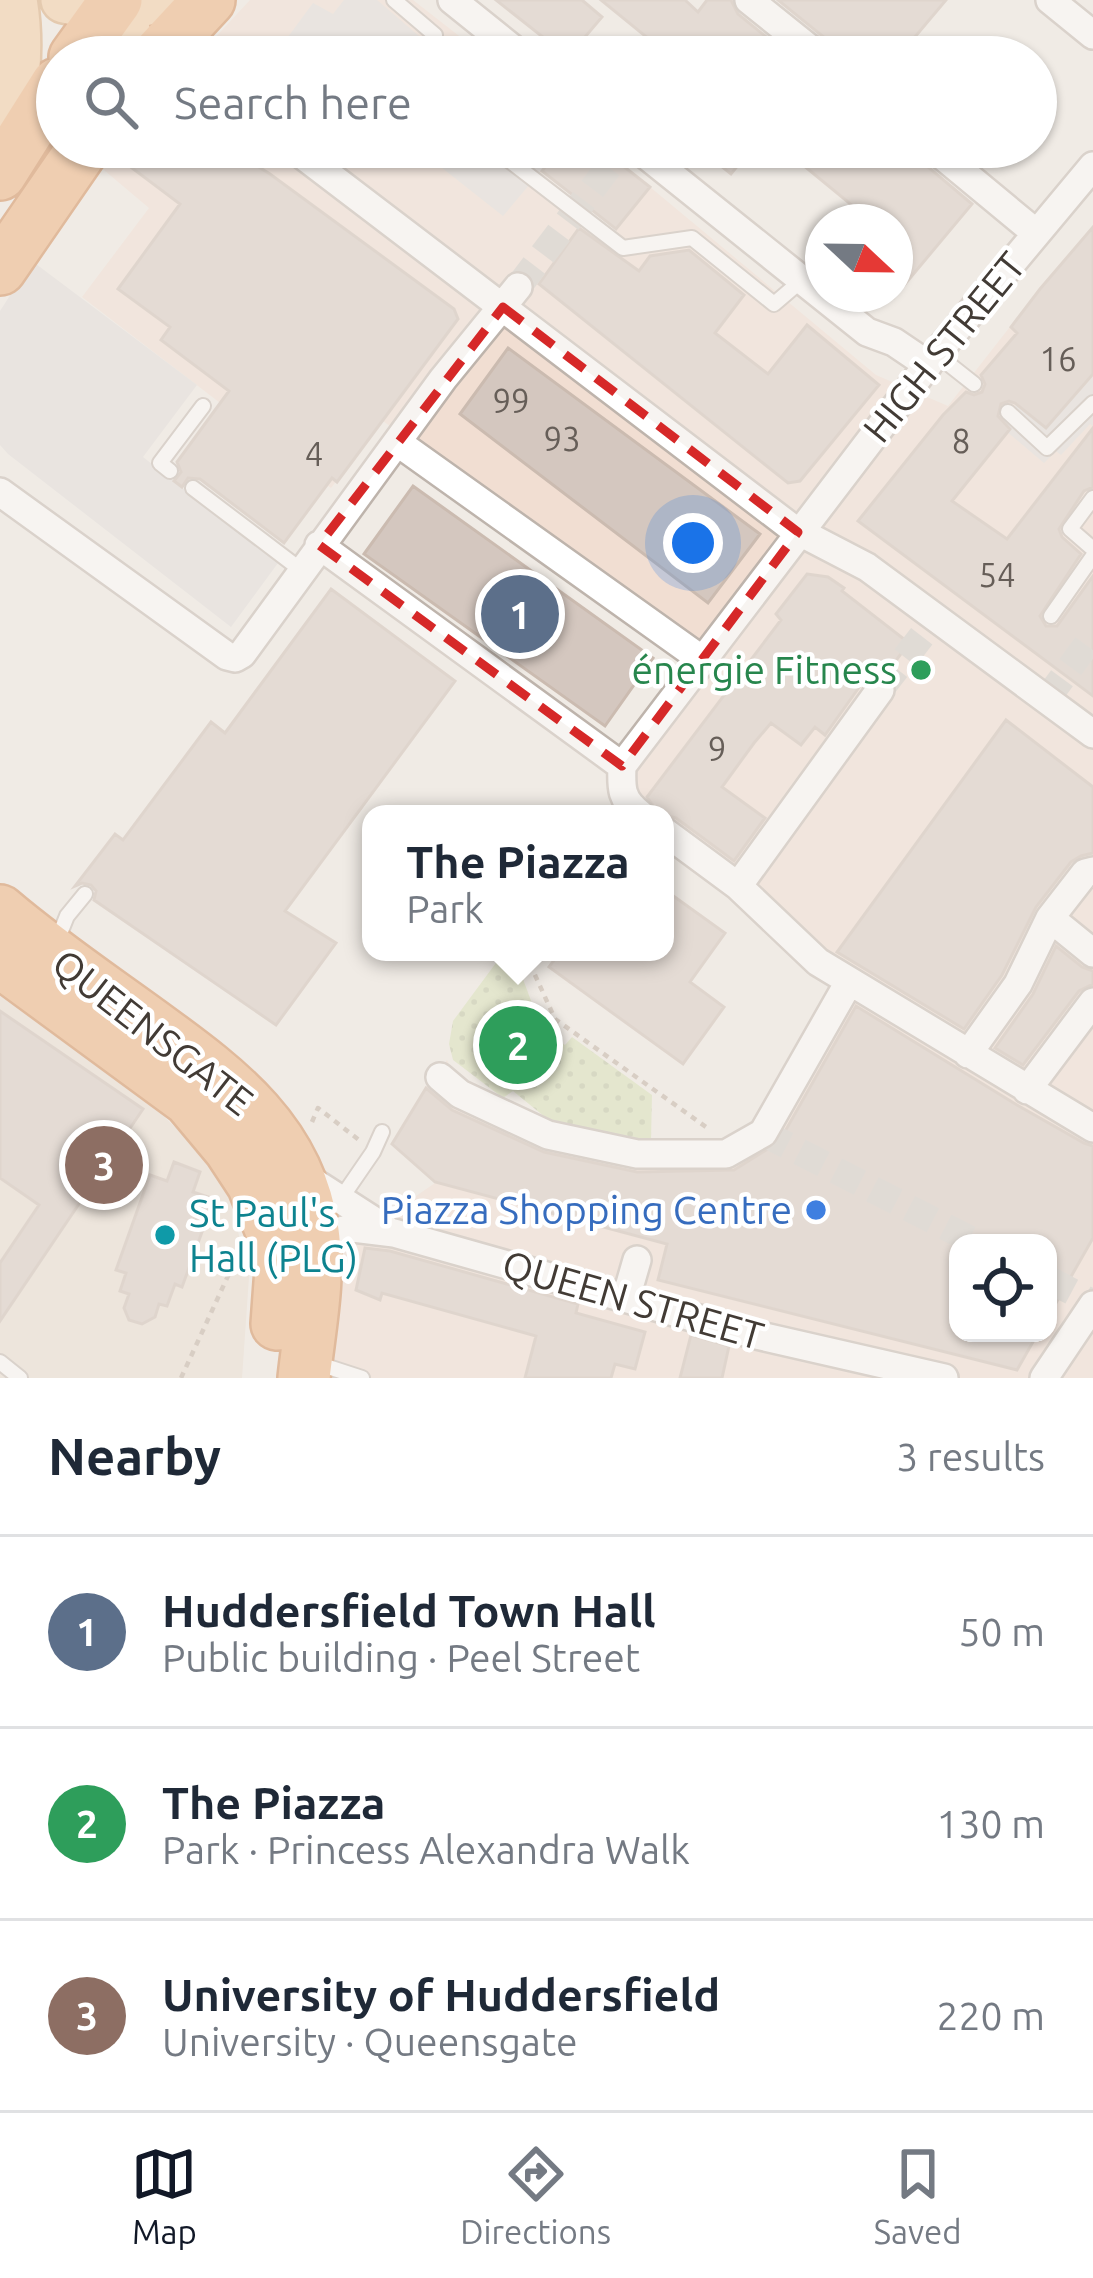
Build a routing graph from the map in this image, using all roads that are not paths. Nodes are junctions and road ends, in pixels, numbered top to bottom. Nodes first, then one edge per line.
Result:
1 (14, 0) edge
2 (209, 0) edge
3 (394, 0) edge
4 (749, 0) edge
5 (1050, 0) edge
6 (465, 4) edge
7 (130, 22) edge
8 (1093, 34) edge
9 (435, 36) edge
10 (500, 36) edge
11 (794, 36) edge
12 (36, 117) edge
13 (1093, 166) edge
14 (70, 168) edge
15 (323, 168) edge
16 (519, 168) edge
17 (647, 168) edge
18 (957, 168) edge
19 (1, 172) edge
20 (1036, 233) junction
21 (0, 269) edge
22 (802, 280) junction
23 (510, 297) junction
24 (932, 359) junction
25 (974, 383) dead end
26 (1093, 403) edge
27 (203, 406) dead end
28 (1008, 412) dead end
29 (397, 442) junction
30 (170, 471) dead end
31 (0, 480) edge
32 (193, 488) dead end
33 (1093, 497) edge
34 (7, 498) edge
35 (798, 532) junction
36 (319, 545) junction
37 (1093, 552) edge
38 (302, 570) junction
39 (1051, 616) dead end
40 (701, 659) junction
41 (880, 690) tunnel mouth
42 (1093, 734) edge
43 (622, 766) junction
44 (629, 805) edge
45 (674, 839) edge
46 (1093, 871) edge
47 (738, 886) junction
48 (85, 894) dead end
49 (0, 911) edge
50 (1050, 918) junction
51 (52, 952) junction
52 (1093, 953) edge
53 (0, 961) edge
54 (849, 982) junction
55 (1093, 1002) edge
56 (968, 1054) junction
57 (440, 1077) dead end
58 (1027, 1090) junction
59 (1093, 1127) edge
60 (382, 1132) dead end
61 (308, 1221) junction
62 (394, 1234) junction
63 (637, 1259) dead end
64 (626, 1298) junction
65 (1093, 1305) edge
66 (0, 1363) edge
67 (879, 1371) edge
68 (294, 1372) edge
69 (20, 1378) edge
70 (362, 1378) edge
71 (944, 1378) edge
72 (1044, 1378) edge

1 - 19 main road
2 - 7 highway
3 - 9 lane
4 - 11 street
5 - 8 street
6 - 10 street
12 - 19 highway
13 - 20 street, HIGH STREET
14 - 21 highway
15 - 23 street
16 - 22 lane
17 - 22 street
18 - 20 street
20 - 24 street, HIGH STREET
22 - 24 street
23 - 29 street
23 - 35 street
24 - 25 lane
24 - 35 street, HIGH STREET
26 - 28 lane
27 - 30 lane
29 - 36 street
29 - 40 street
31 - 34 street
32 - 38 lane
33 - 37 lane
34 - 38 street
35 - 40 street, HIGH STREET
35 - 42 street
36 - 38 street
36 - 43 street
37 - 39 lane
40 - 43 street, HIGH STREET
41 - 47 street
43 - 44 street
45 - 47 street
46 - 50 street
47 - 54 street
48 - 51 lane
49 - 51 highway, QUEENSGATE
50 - 52 street
50 - 56 street
51 - 61 highway, QUEENSGATE
53 - 61 highway, QUEENSGATE
54 - 56 street
54 - 57 street
55 - 58 street
56 - 58 street
58 - 59 street
60 - 61 lane
61 - 62 street, QUEEN STREET
61 - 62 street, QUEEN STREET
61 - 68 highway, QUEENSGATE
62 - 64 street, QUEEN STREET
63 - 64 street
64 - 67 street, QUEEN STREET
65 - 72 street
66 - 69 lane
67 - 71 street, QUEEN STREET
68 - 70 lane

